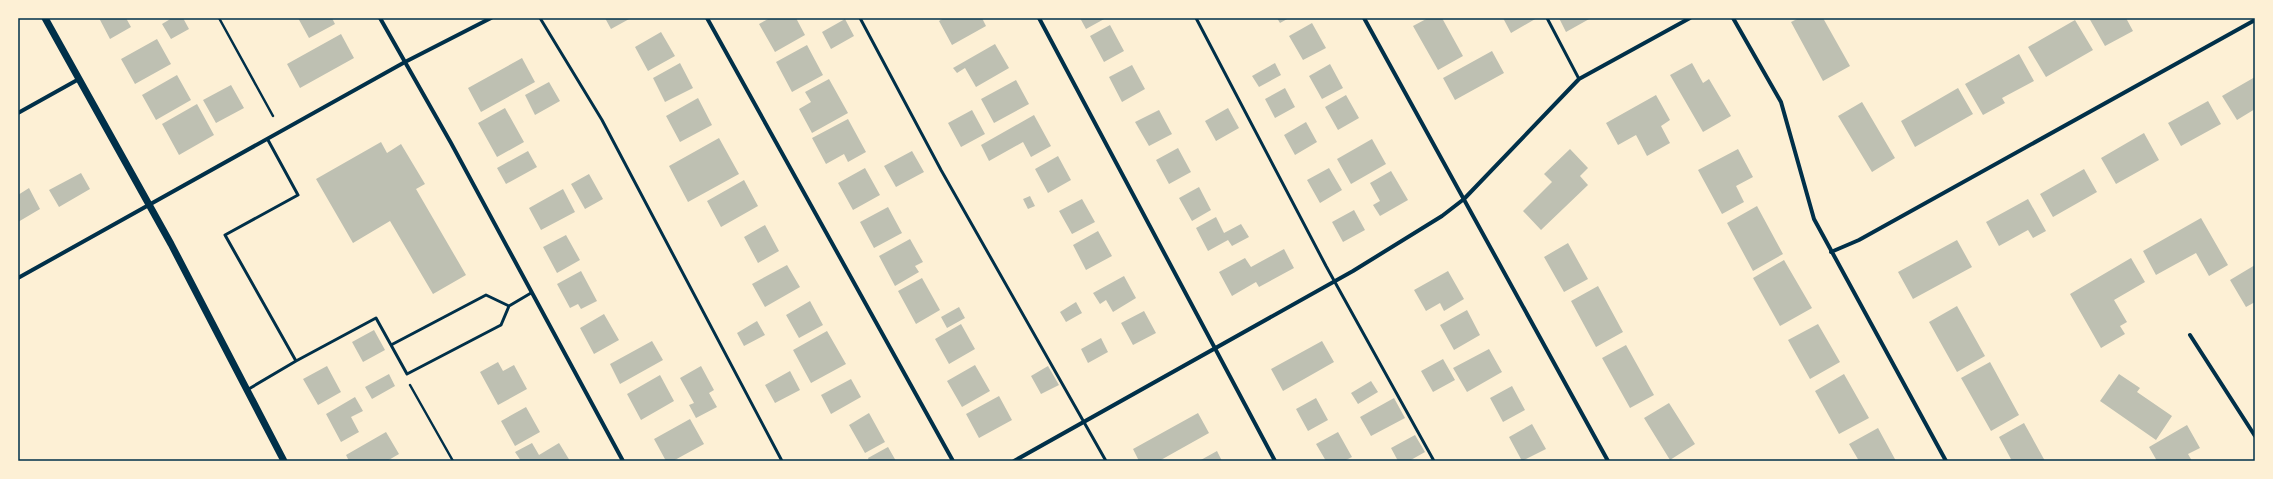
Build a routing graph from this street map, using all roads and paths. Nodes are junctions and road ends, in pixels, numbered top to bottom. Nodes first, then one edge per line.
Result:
1 (46, 18) edge
2 (219, 18) edge
3 (380, 18) edge
4 (491, 18) edge
5 (540, 18) edge
6 (706, 18) edge
7 (860, 18) edge
8 (1039, 18) edge
9 (1196, 18) edge
10 (1364, 18) edge
11 (1547, 18) edge
12 (1690, 18) edge
13 (1733, 18) edge
14 (2255, 20) edge
15 (405, 62) junction
16 (79, 79) junction
17 (1579, 79) junction
18 (18, 113) edge
19 (273, 116) dead end
20 (268, 140) junction
21 (1464, 199) junction
22 (150, 206) junction
23 (1831, 252) junction
24 (18, 278) edge
25 (1334, 281) junction
26 (531, 293) junction
27 (508, 306) junction
28 (2190, 334) dead end
29 (391, 345) junction
30 (1214, 348) junction
31 (296, 361) junction
32 (410, 385) dead end
33 (247, 390) junction
34 (1084, 420) junction
35 (2255, 436) edge
36 (284, 461) edge
37 (453, 461) edge
38 (623, 461) edge
39 (782, 461) edge
40 (953, 461) edge
41 (1014, 461) edge
42 (1106, 461) edge
43 (1275, 461) edge
44 (1434, 461) edge
45 (1608, 461) edge
46 (1946, 461) edge

1 - 16 street
2 - 19 path
3 - 15 street
4 - 15 street
5 - 39 lane
6 - 40 street
7 - 34 lane
8 - 30 street
9 - 25 lane
10 - 21 street
11 - 17 lane
12 - 17 street
13 - 23 street
14 - 23 street
15 - 20 street
15 - 26 street
16 - 18 street
16 - 22 street
17 - 21 street
20 - 22 street
20 - 31 lane
21 - 25 street
21 - 45 street
22 - 24 street
22 - 33 street
23 - 46 street
25 - 30 street
25 - 44 lane
26 - 27 lane
26 - 38 street
27 - 29 lane
27 - 29 lane
28 - 35 street
29 - 31 lane
30 - 34 street
30 - 43 street
31 - 33 lane
32 - 37 path
33 - 36 street
34 - 41 street
34 - 42 lane

